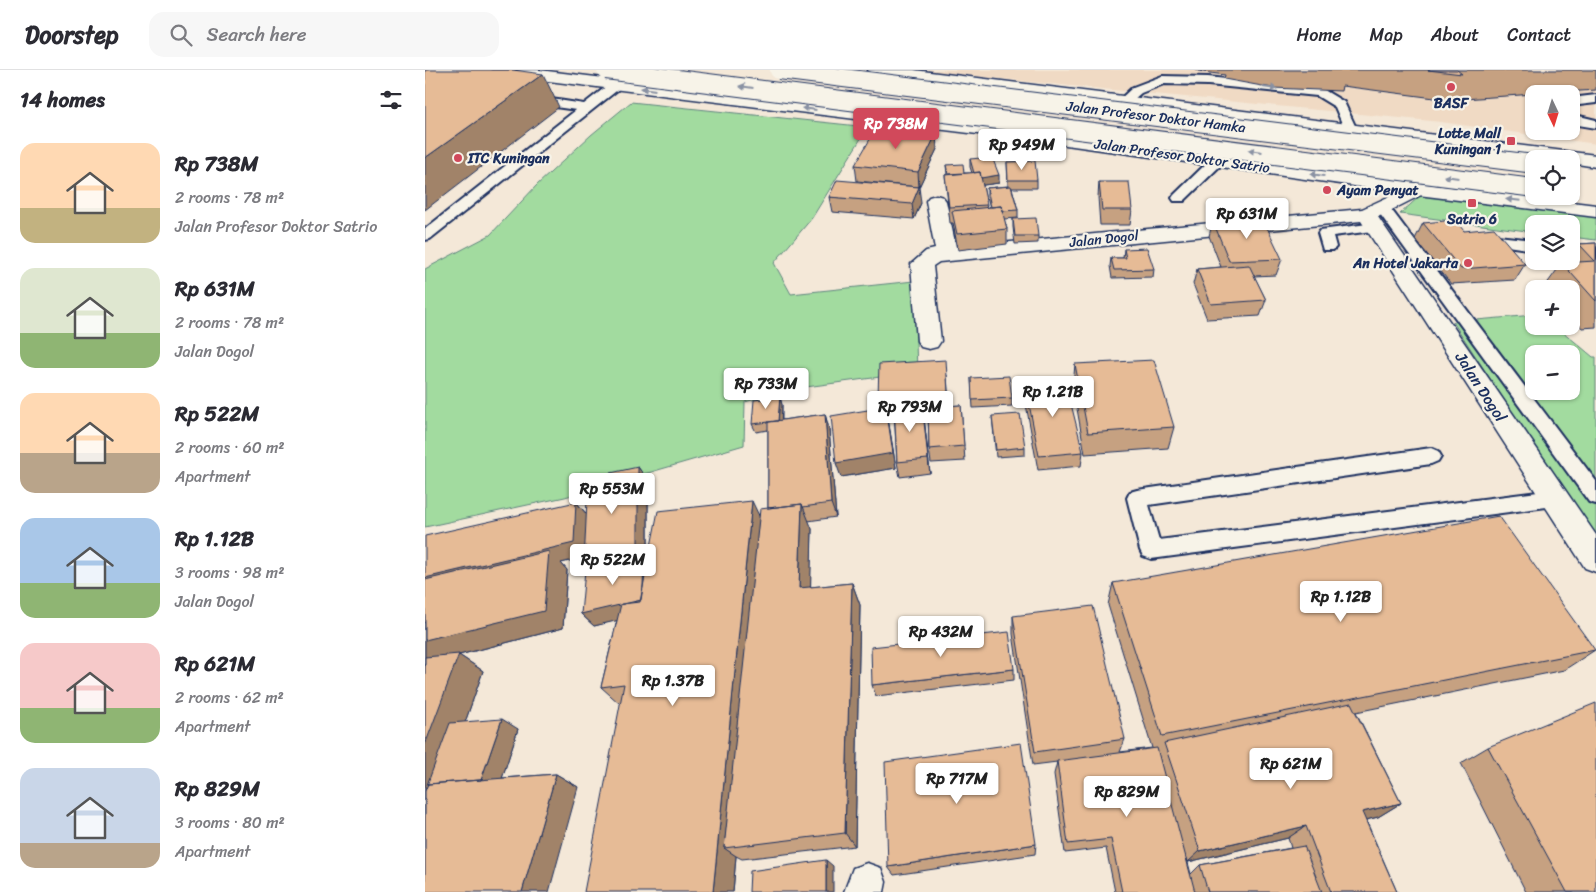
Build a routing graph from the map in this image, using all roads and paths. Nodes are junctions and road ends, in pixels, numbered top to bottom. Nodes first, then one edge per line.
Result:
1 (779, 70) edge
2 (876, 70) edge
3 (902, 71) edge
4 (500, 74) edge
5 (611, 78) edge
6 (516, 98) edge
7 (1596, 99) edge
8 (1580, 101) edge
9 (1128, 102) junction
10 (581, 107) junction
11 (1580, 122) edge
12 (1596, 124) edge
13 (1351, 130) junction
14 (1107, 146) junction
15 (1217, 161) junction
16 (1596, 161) edge
17 (1525, 163) edge
18 (1580, 170) edge
19 (1596, 172) edge
20 (1525, 187) edge
21 (1418, 189) junction
22 (1580, 193) edge
23 (1596, 196) edge
24 (1179, 198) dead end
25 (936, 201) dead end
26 (1596, 211) edge
27 (1380, 219) junction
28 (425, 226) edge
29 (1417, 230) dead end
30 (425, 236) edge
31 (1466, 236) edge
32 (1525, 244) edge
33 (1328, 247) dead end
34 (1580, 251) edge
35 (1596, 253) edge
36 (947, 255) junction
37 (929, 341) dead end
38 (1431, 456) dead end
39 (1596, 496) edge
40 (1554, 498) junction
41 (1596, 559) edge

1 - 17 main road, Jalan Profesor Doktor Hamka, bridge
2 - 3 main road
3 - 9 main road
4 - 5 main road, Jalan Profesor Doktor Satrio
5 - 10 lane
14 -> 5 main road, Jalan Profesor Doktor Satrio
20 -> 5 main road, Jalan Profesor Doktor Hamka, bridge
6 - 10 lane
7 - 8 lane
9 - 13 main road
9 -> 13 lane
9 - 14 main road
10 - 28 lane
10 - 30 lane
11 - 12 lane
13 - 16 main road
14 - 15 main road, Jalan Profesor Doktor Satrio
21 -> 15 main road, Jalan Profesor Doktor Satrio
15 - 24 lane
18 - 19 main road
26 -> 21 main road, Jalan Profesor Doktor Satrio
21 - 27 main road, Jalan Dogol
22 - 23 main road
25 - 36 main road
27 - 29 lane
27 - 33 lane
27 - 36 main road, Jalan Dogol
27 - 39 lane
27 - 40 main road, Jalan Dogol
31 - 32 lane
34 - 35 lane
36 - 37 main road, Jalan Dogol
38 - 40 lane
40 - 41 main road, Jalan Dogol

